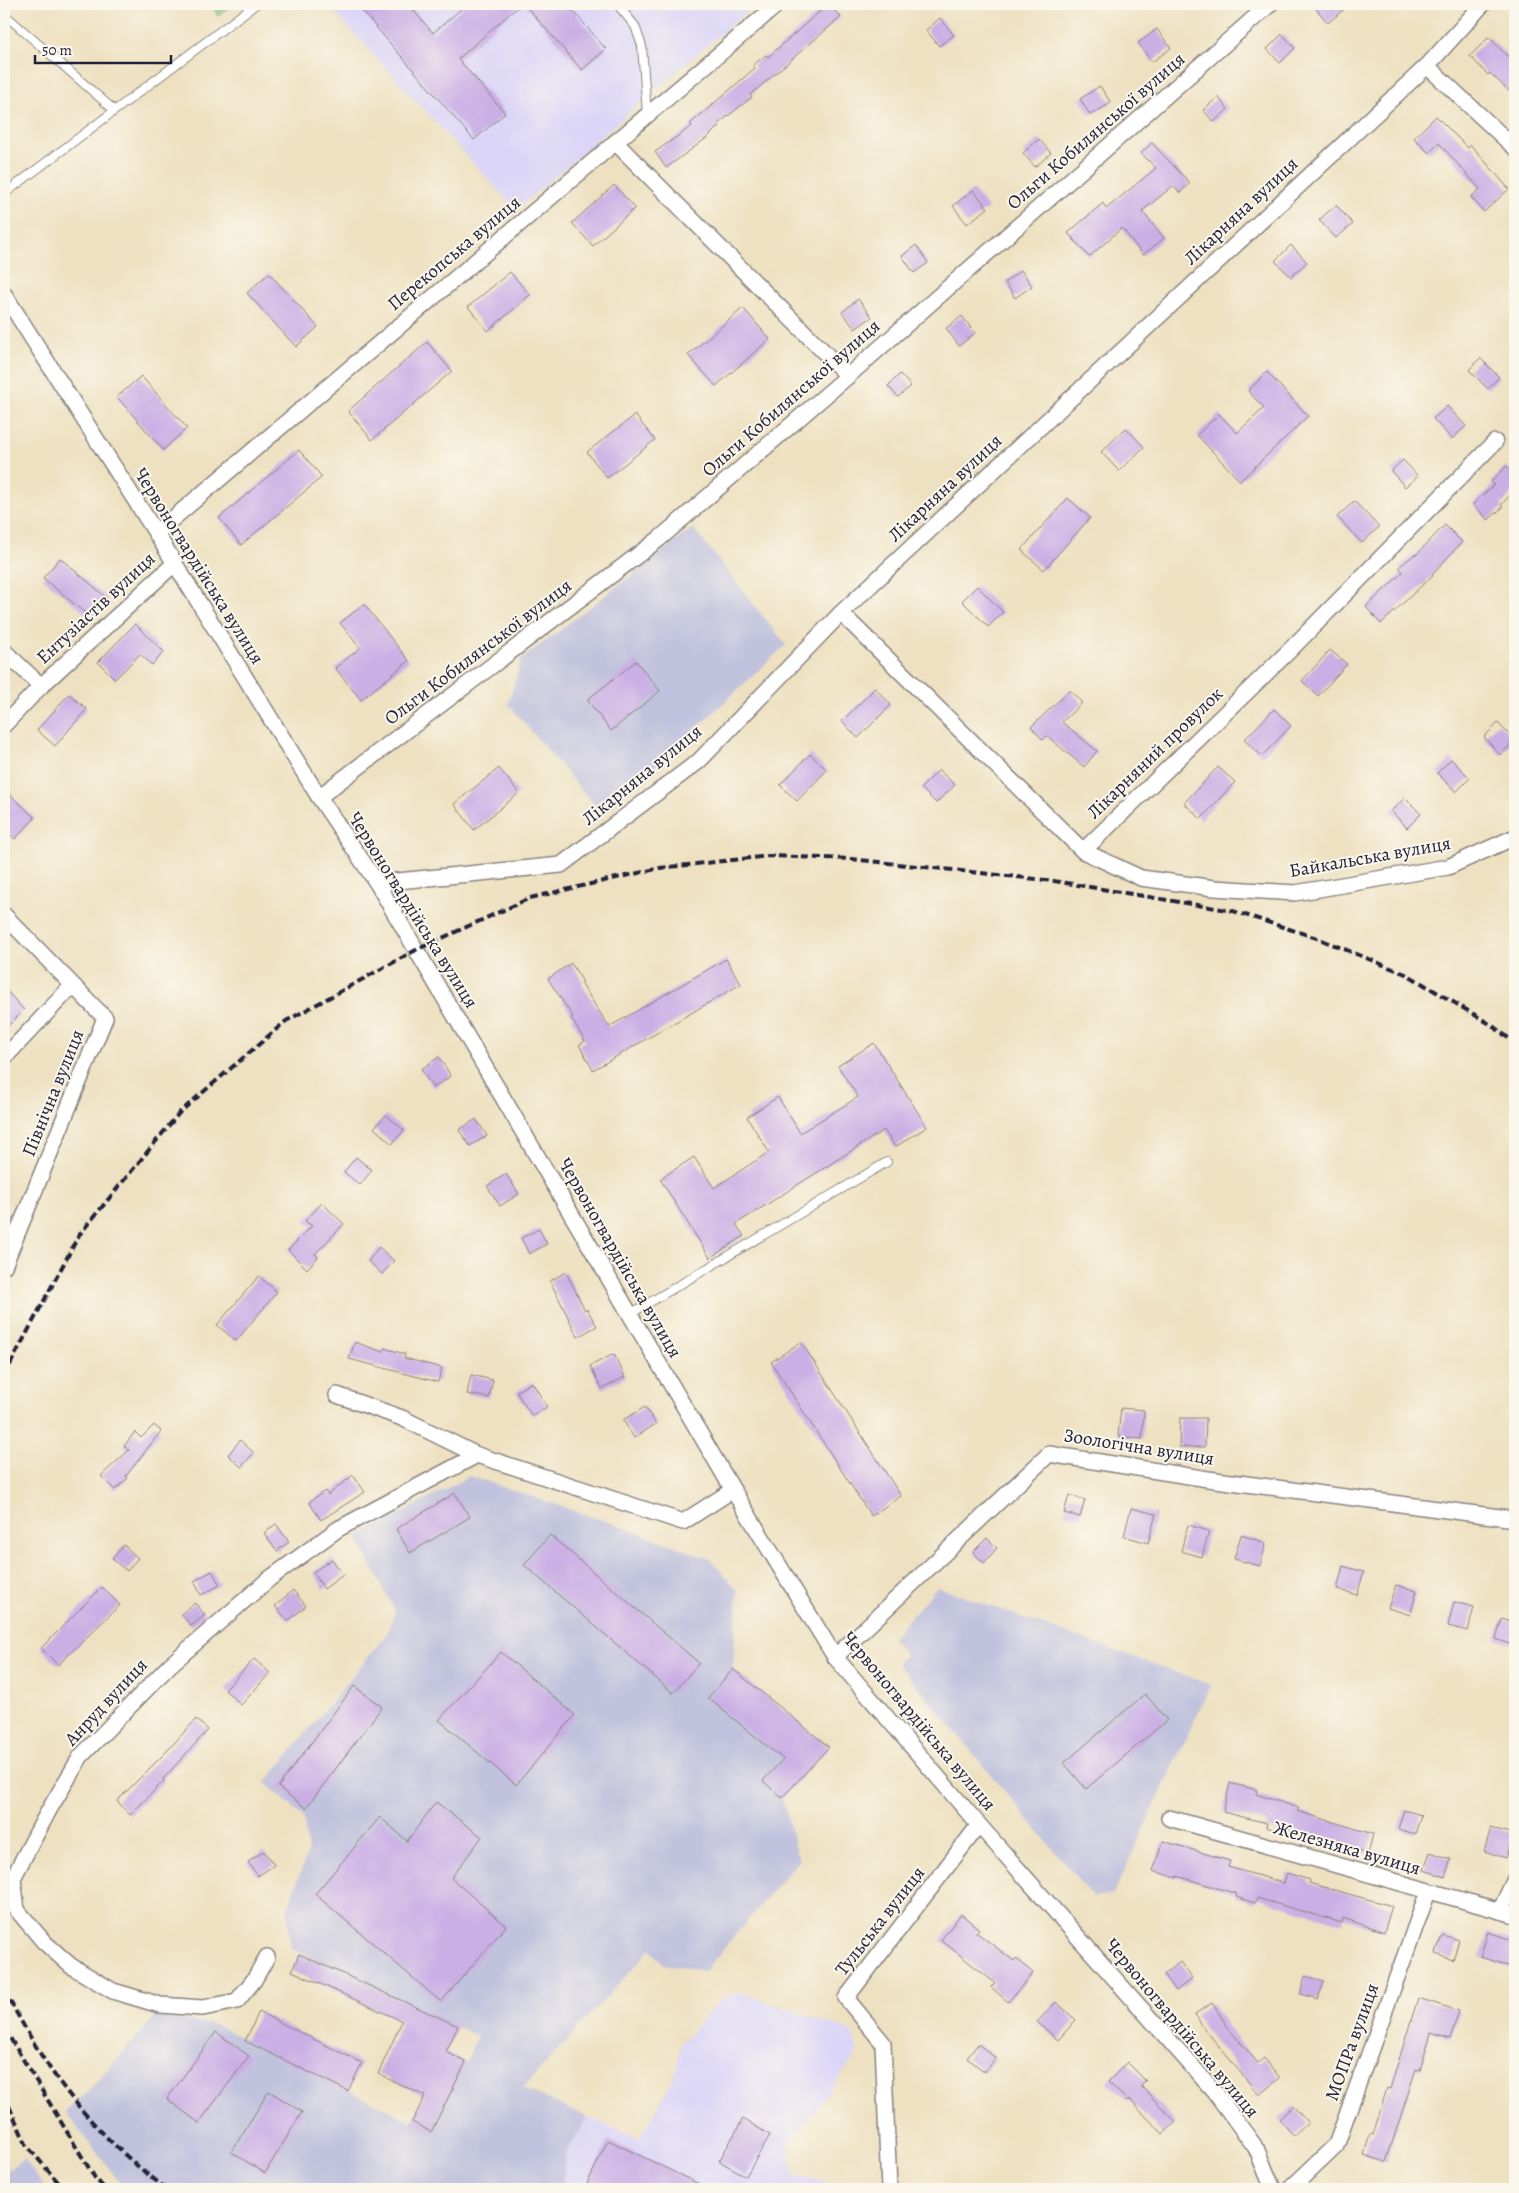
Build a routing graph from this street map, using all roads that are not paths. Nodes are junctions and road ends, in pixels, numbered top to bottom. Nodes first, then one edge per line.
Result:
1 (256, 4) edge
2 (617, 4) edge
3 (778, 4) edge
4 (1270, 4) edge
5 (1483, 4) edge
6 (4, 14) edge
7 (1427, 66) junction
8 (114, 110) junction
9 (647, 115) junction
10 (615, 142) junction
11 (1515, 148) edge
12 (4, 194) edge
13 (4, 294) edge
14 (848, 376) junction
15 (1495, 442) dead end
16 (156, 533) junction
17 (174, 564) junction
18 (841, 613) junction
19 (4, 651) edge
20 (41, 686) junction
21 (4, 725) edge
22 (319, 797) junction
23 (1515, 837) edge
24 (1083, 851) junction
25 (377, 884) junction
26 (4, 915) edge
27 (72, 986) junction
28 (4, 1058) edge
29 (887, 1162) dead end
30 (4, 1266) edge
31 (630, 1314) junction
32 (337, 1395) dead end
33 (477, 1455) junction
34 (733, 1490) junction
35 (1515, 1518) edge
36 (835, 1657) junction
37 (1169, 1818) dead end
38 (979, 1825) junction
39 (1515, 1879) edge
40 (1428, 1892) junction
41 (1500, 1911) junction
42 (1515, 1915) edge
43 (268, 1957) dead end
44 (889, 2189) edge
45 (1273, 2189) edge
46 (1290, 2189) edge

1 - 8 lane
2 - 9 lane
3 - 9 street, Перекопська вулиця
4 - 14 street, Ольги Кобилянської вулиця
5 - 7 street, Лікарняна вулиця
6 - 8 lane
7 - 11 street
7 - 18 street, Лікарняна вулиця
8 - 12 lane
9 - 10 street, Перекопська вулиця
10 - 14 street
10 - 16 street, Перекопська вулиця
13 - 16 street, Червоногвардійська вулиця
14 - 22 street, Ольги Кобилянської вулиця
15 - 24 street, Лікарняний провулок
16 - 17 street, Червоногвардійська вулиця
17 - 20 street, Ентузіастів вулиця
17 - 22 street, Червоногвардійська вулиця
18 - 24 street
18 - 25 street, Лікарняна вулиця
19 - 20 street
20 - 21 street, Ентузіастів вулиця
22 - 25 street, Червоногвардійська вулиця
23 - 24 street, Байкальська вулиця
25 - 31 street, Червоногвардійська вулиця
26 - 27 street
27 - 28 street
27 - 30 street, Північна вулиця
29 - 31 lane
31 - 34 street, Червоногвардійська вулиця
32 - 33 street
33 - 34 street
33 - 43 street, Анруд вулиця
34 - 36 street, Червоногвардійська вулиця
35 - 36 street, Зоологічна вулиця
36 - 38 street, Червоногвардійська вулиця
37 - 40 street, Железняка вулиця
38 - 44 street, Тульська вулиця
38 - 45 street, Червоногвардійська вулиця
39 - 41 street
40 - 41 street, Железняка вулиця
40 - 46 street, МОПРа вулиця
41 - 42 street, Железняка вулиця

